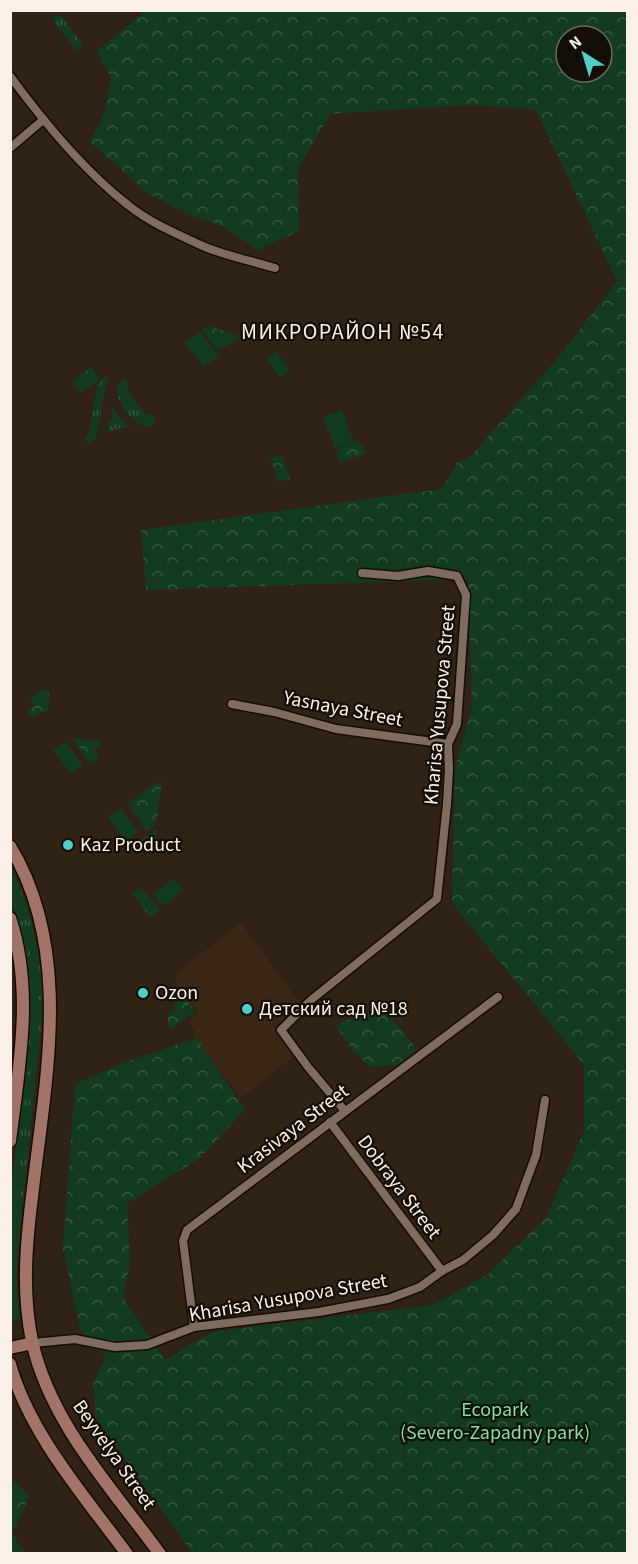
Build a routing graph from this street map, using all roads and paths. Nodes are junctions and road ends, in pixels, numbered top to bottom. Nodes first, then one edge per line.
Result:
1 (10, 76) edge
2 (43, 120) junction
3 (10, 148) edge
4 (275, 268) dead end
5 (362, 573) dead end
6 (232, 704) dead end
7 (448, 744) junction
8 (10, 846) edge
9 (10, 918) edge
10 (498, 997) dead end
11 (545, 1100) dead end
12 (345, 1111) junction
13 (330, 1122) junction
14 (10, 1141) edge
15 (442, 1271) junction
16 (194, 1327) junction
17 (33, 1343) junction
18 (10, 1348) edge
19 (10, 1364) edge
20 (127, 1554) edge
21 (160, 1554) edge

1 - 2 street
2 - 3 street
2 - 4 street
5 - 7 street, Kharisa Yusupova Street
6 - 7 street, Yasnaya Street
7 - 12 street, Kharisa Yusupova Street
8 - 17 main road, Beyvelya Street
9 - 14 main road
10 - 12 street, Krasivaya Street
11 - 15 street, Kharisa Yusupova Street
12 - 13 street, Krasivaya Street
13 - 15 street, Dobraya Street
13 - 16 street, Krasivaya Street
15 - 16 street, Kharisa Yusupova Street
16 - 17 street, Kharisa Yusupova Street
17 - 18 main road
17 - 21 main road, Beyvelya Street
19 - 20 main road

